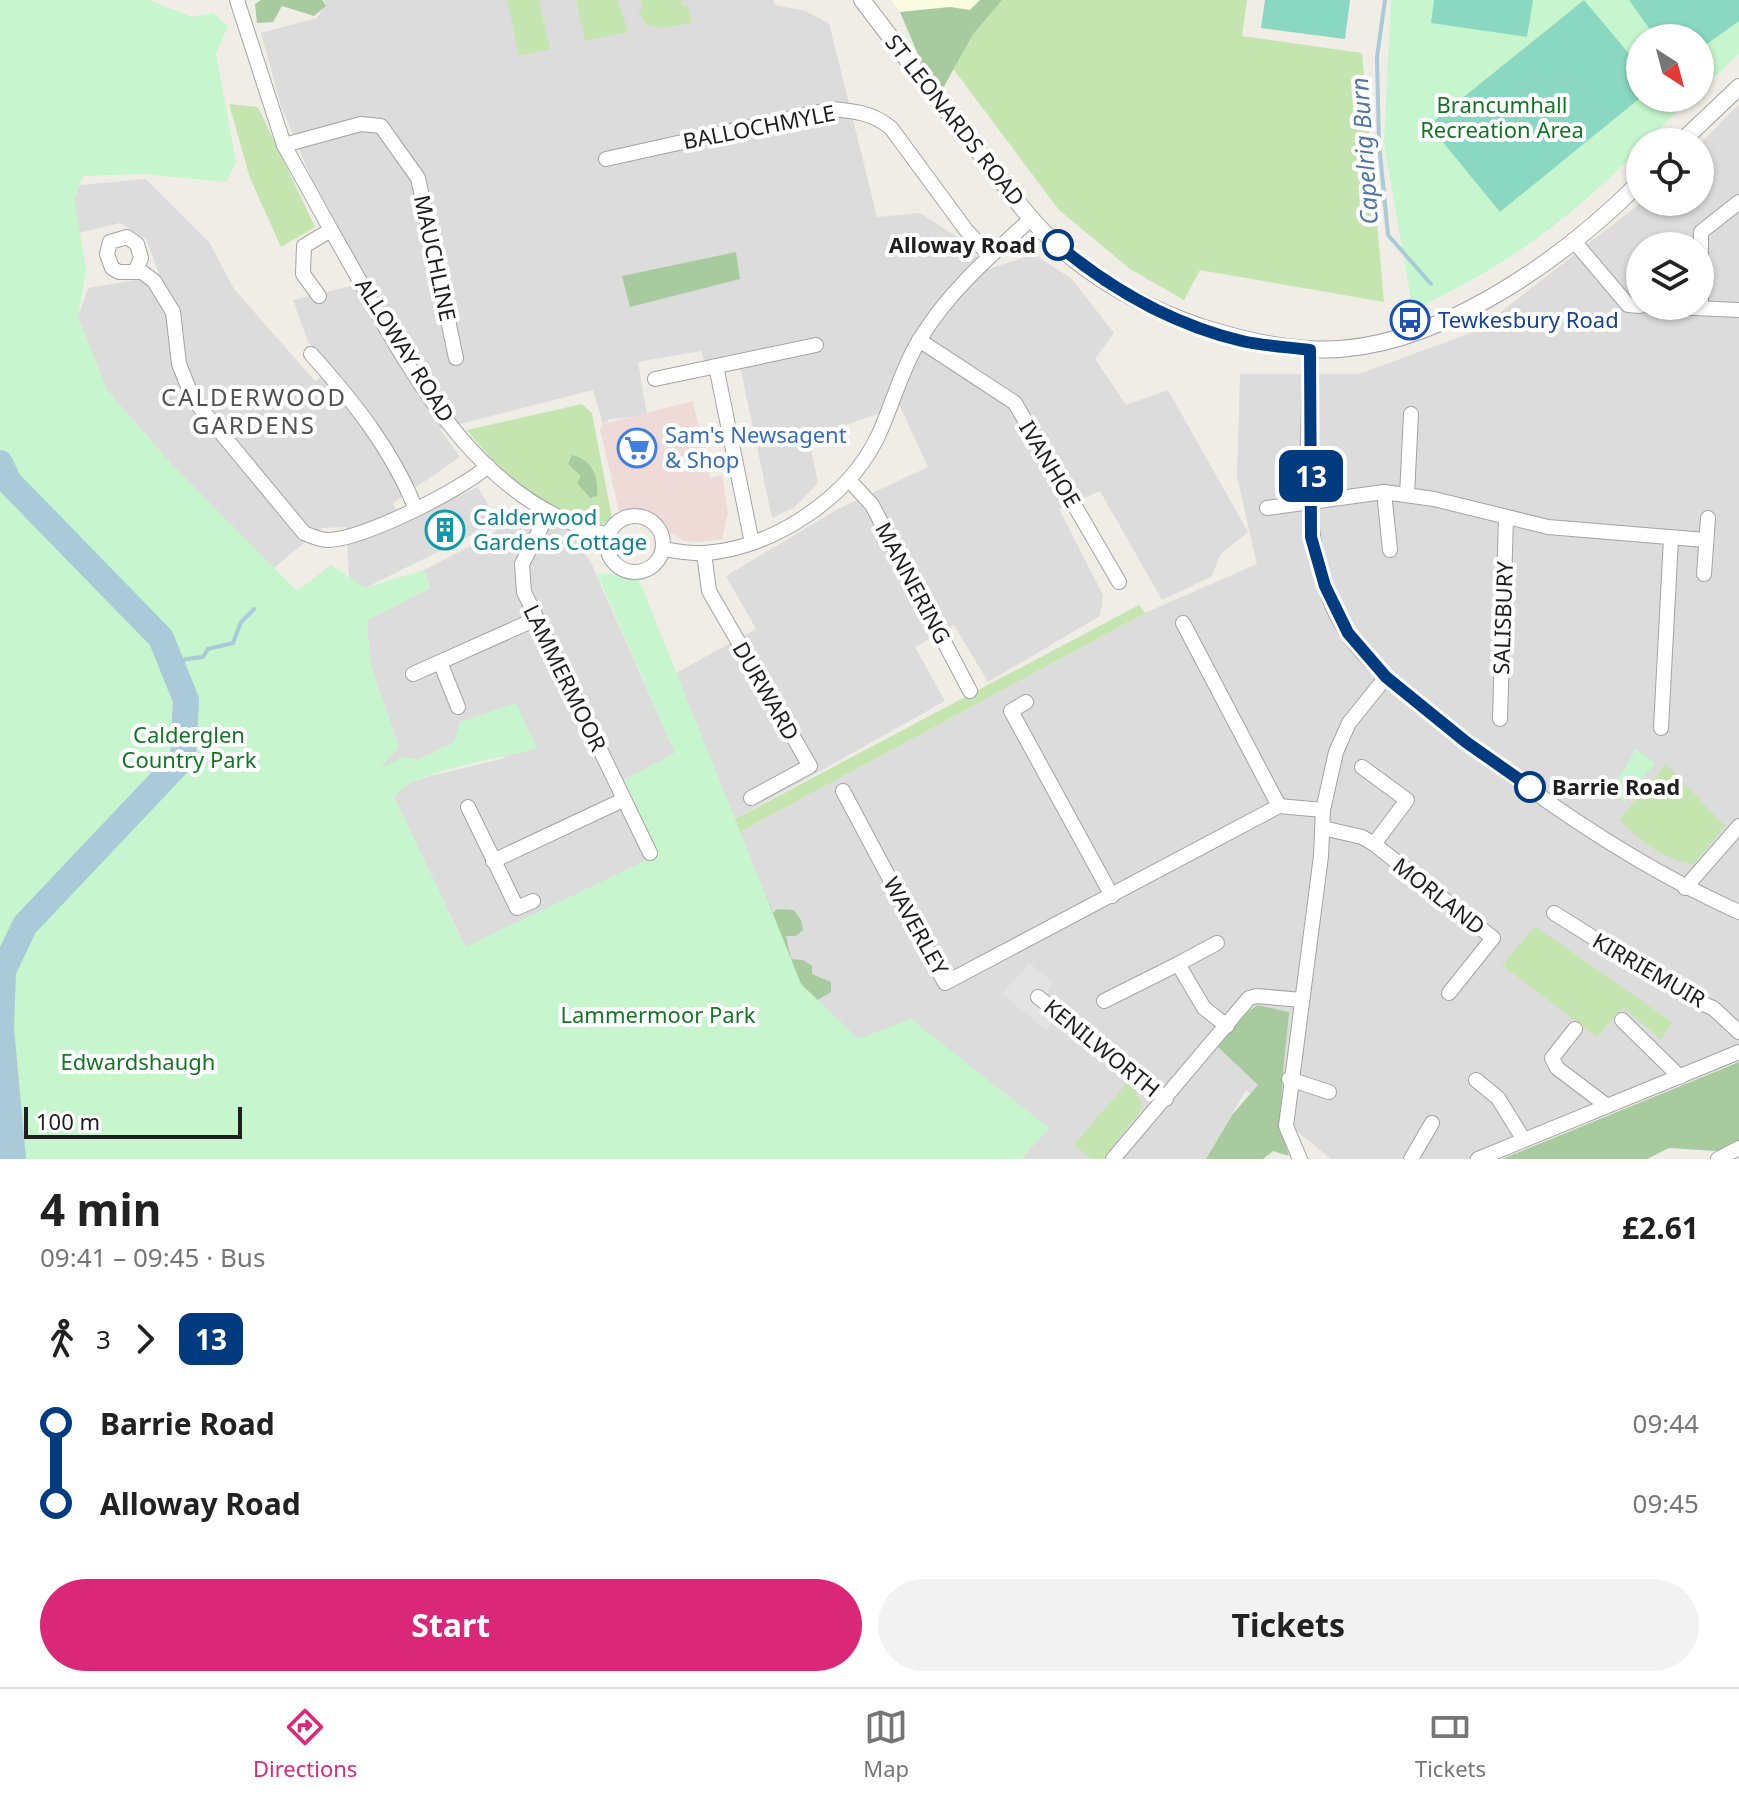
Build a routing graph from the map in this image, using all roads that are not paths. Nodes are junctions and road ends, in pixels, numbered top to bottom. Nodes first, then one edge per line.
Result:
1 (237, 0) edge
2 (862, 0) edge
3 (1739, 87) edge
4 (1696, 128) edge
5 (284, 145) junction
6 (606, 159) dead end
7 (1626, 194) edge
8 (1739, 202) edge
9 (1032, 218) junction
10 (331, 230) junction
11 (1701, 232) edge
12 (1573, 240) junction
13 (990, 256) junction
14 (136, 270) dead end
15 (319, 296) dead end
16 (1626, 303) edge
17 (1714, 309) edge
18 (1739, 310) edge
19 (919, 340) junction
20 (816, 345) dead end
21 (1310, 350) junction
22 (311, 354) dead end
23 (456, 358) dead end
24 (716, 366) junction
25 (655, 379) dead end
26 (1411, 414) dead end
27 (488, 466) junction
28 (849, 480) junction
29 (1384, 492) junction
30 (1407, 495) junction
31 (1311, 501) junction
32 (415, 507) junction
33 (1267, 508) dead end
34 (549, 512) junction
35 (1506, 518) junction
36 (1708, 518) dead end
37 (608, 535) junction
38 (1671, 538) junction
39 (1705, 540) junction
40 (752, 543) junction
41 (663, 549) junction
42 (1390, 550) dead end
43 (704, 553) junction
44 (1704, 574) dead end
45 (1119, 582) dead end
46 (536, 619) junction
47 (1183, 623) dead end
48 (440, 662) junction
49 (413, 674) dead end
50 (1386, 677) junction
51 (970, 691) dead end
52 (1026, 702) dead end
53 (458, 707) dead end
54 (1500, 719) dead end
55 (1661, 728) dead end
56 (1362, 767) dead end
57 (843, 791) dead end
58 (751, 798) dead end
59 (623, 800) junction
60 (1279, 806) junction
61 (468, 807) dead end
62 (1323, 810) junction
63 (1739, 826) edge
64 (1323, 828) junction
65 (1374, 844) junction
66 (650, 853) dead end
67 (493, 861) junction
68 (1685, 888) junction
69 (1112, 896) junction
70 (533, 901) dead end
71 (1739, 912) edge
72 (1554, 913) dead end
73 (1217, 943) dead end
74 (1178, 964) junction
75 (1449, 993) dead end
76 (1038, 997) dead end
77 (1302, 1000) junction
78 (1104, 1001) dead end
79 (1622, 1020) dead end
80 (1227, 1026) junction
81 (1575, 1029) dead end
82 (1739, 1032) edge
83 (1739, 1052) edge
84 (1680, 1077) junction
85 (1289, 1079) junction
86 (1476, 1080) dead end
87 (1329, 1092) dead end
88 (1166, 1099) junction
89 (1606, 1105) junction
90 (1432, 1123) dead end
91 (1524, 1140) junction
92 (1739, 1148) edge
93 (1113, 1159) edge
94 (1300, 1159) edge
95 (1411, 1159) edge
96 (1478, 1159) edge
97 (1718, 1159) edge

1 - 5 street, ALLOWAY ROAD
2 - 9 street, ST LEONARDS ROAD
3 - 4 street
5 - 10 street, ALLOWAY ROAD
5 - 23 street, MAUCHLINE
6 - 13 street, BALLOCHMYLE
7 - 12 street, ST LEONARDS ROAD
8 - 11 street
9 - 13 street
9 - 21 street, ST LEONARDS ROAD
10 - 15 street, ALLOWAY ROAD
10 - 27 street, ALLOWAY ROAD
12 - 16 street
12 - 21 street, ST LEONARDS ROAD
13 - 19 street
14 - 32 street
17 - 18 street
19 - 28 street
19 - 45 street, IVANHOE
20 - 24 street
21 - 31 street
22 - 32 street
24 - 25 street
24 - 40 street
26 - 30 street
27 - 32 street
27 - 34 street, ALLOWAY ROAD
28 - 40 street
28 - 51 street, MANNERING
29 - 30 street
29 - 31 street
29 - 42 street
30 - 35 street
31 - 33 street
31 - 50 street
34 - 37 street, ALLOWAY ROAD
34 - 46 street, LAMMERMOOR
35 - 38 street
35 - 54 street, SALISBURY
36 - 39 street
37 - 41 street
37 - 41 street
38 - 39 street
38 - 55 street
39 - 44 street
40 - 43 street
41 - 43 street
43 - 58 street, DURWARD
46 - 48 street
46 - 59 street, LAMMERMOOR
47 - 60 street
48 - 49 street
48 - 53 street
50 - 62 street
50 - 68 street
52 - 69 street
56 - 65 street
57 - 69 street, WAVERLEY
59 - 66 street, LAMMERMOOR
59 - 67 street
60 - 62 street
60 - 69 street, WAVERLEY
61 - 67 street
62 - 64 street
63 - 68 street
64 - 65 street, MORLAND
64 - 77 street
65 - 75 street, MORLAND
67 - 70 street
68 - 71 street
72 - 82 street, KIRRIEMUIR
73 - 74 street
74 - 78 street
74 - 80 street
76 - 88 street, KENILWORTH
77 - 80 street, KENILWORTH
77 - 85 street
79 - 84 street
80 - 88 street, KENILWORTH
81 - 89 street
83 - 84 street
84 - 89 street
85 - 87 street
85 - 94 street
86 - 91 street
88 - 93 street, KENILWORTH
89 - 91 street
90 - 95 street
91 - 96 street
92 - 97 street

